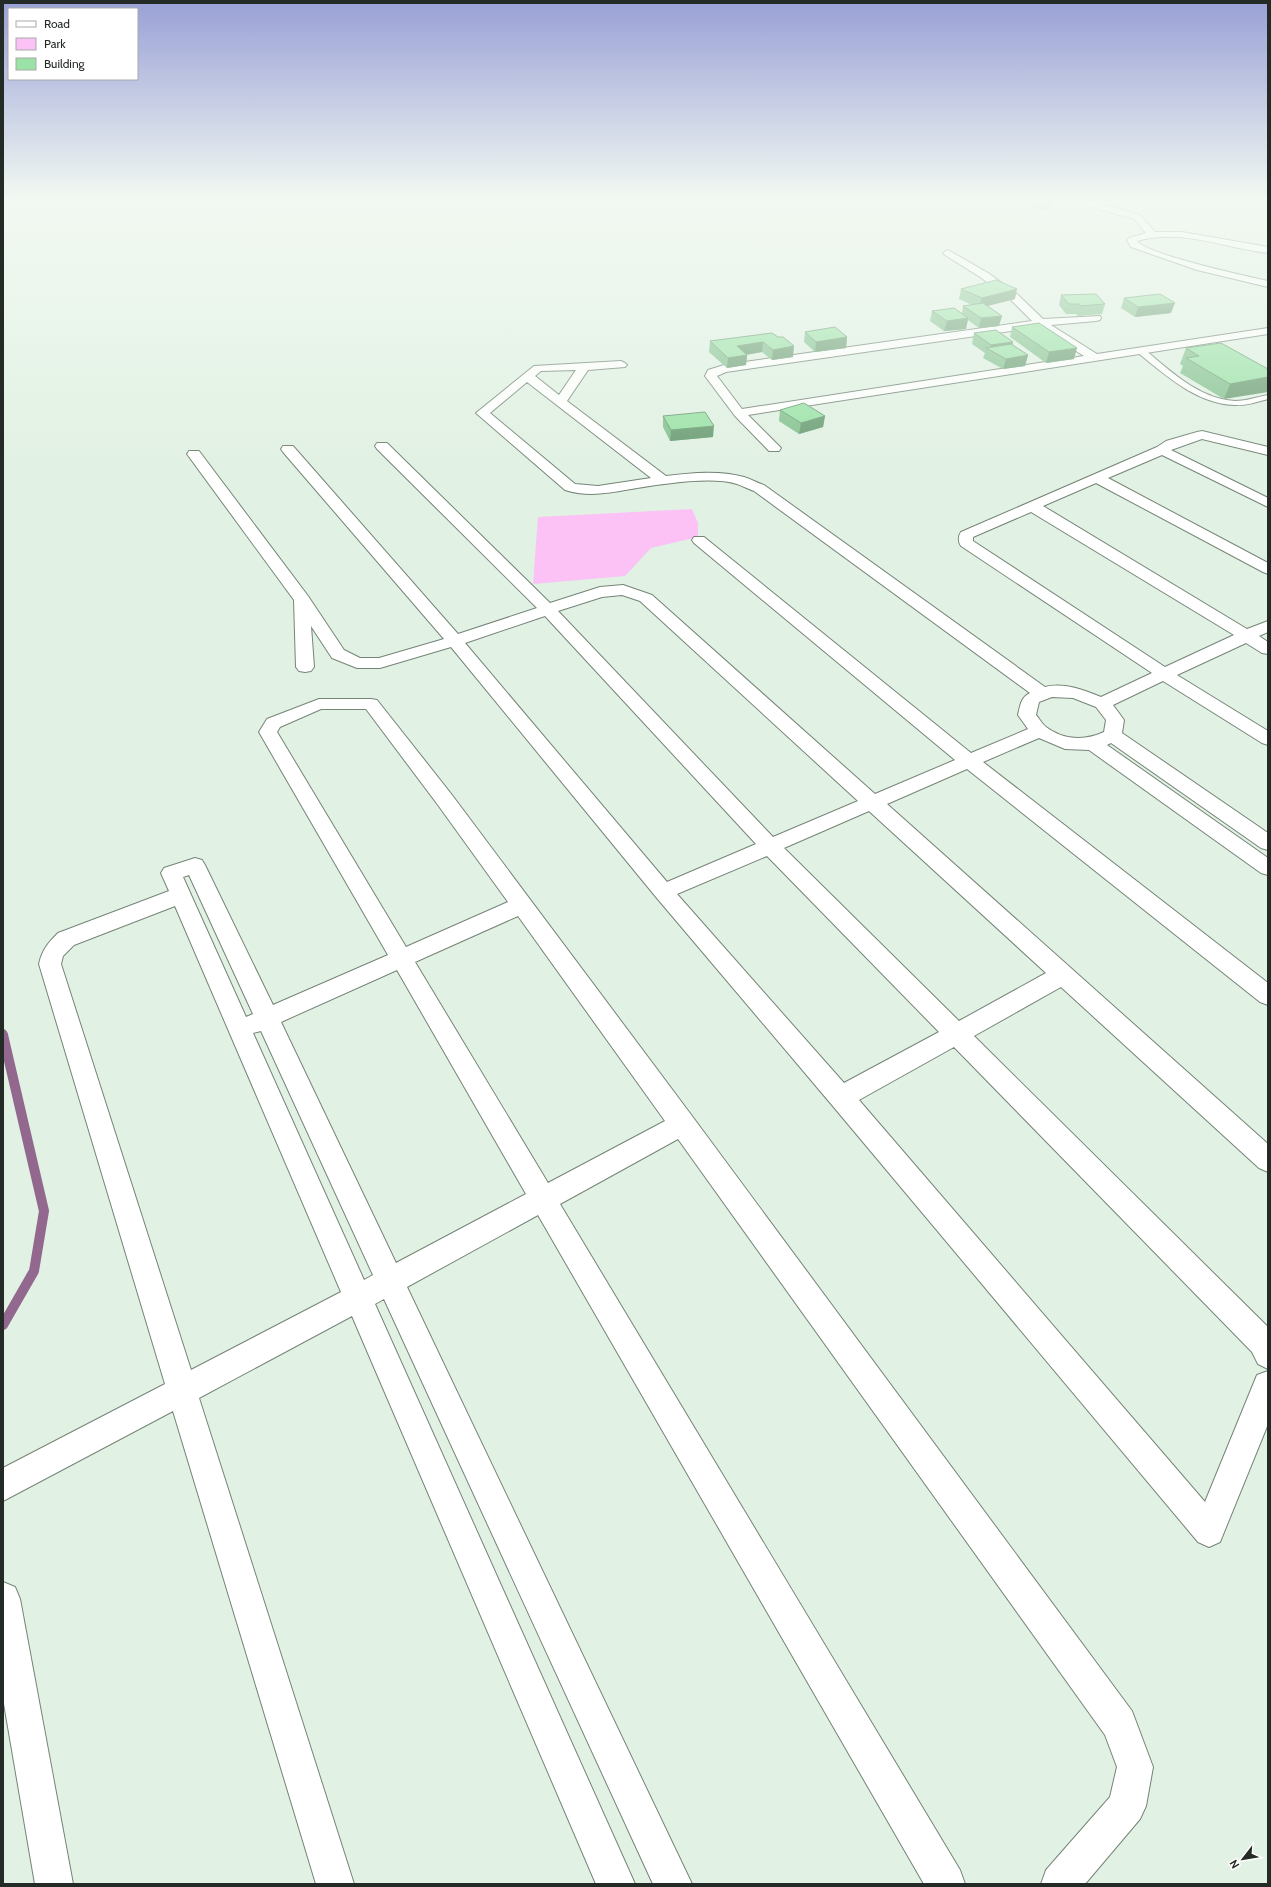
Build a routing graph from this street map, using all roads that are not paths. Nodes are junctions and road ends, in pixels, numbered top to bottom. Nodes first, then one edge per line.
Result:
1 (1002, 288) edge
2 (1096, 318) edge
3 (1040, 323) junction
4 (1268, 331) edge
5 (1140, 350) junction
6 (1094, 357) junction
7 (621, 365) dead end
8 (584, 367) junction
9 (528, 377) junction
10 (1268, 398) edge
11 (560, 402) junction
12 (739, 413) junction
13 (382, 446) dead end
14 (774, 448) dead end
15 (288, 449) dead end
16 (1162, 450) junction
17 (1268, 451) edge
18 (194, 454) dead end
19 (1097, 478) junction
20 (664, 481) junction
21 (1268, 503) edge
22 (1032, 506) junction
23 (699, 540) dead end
24 (1268, 569) edge
25 (302, 599) junction
26 (548, 610) junction
27 (1268, 626) edge
28 (1246, 636) junction
29 (455, 641) junction
30 (1268, 649) edge
31 (305, 667) dead end
32 (1164, 674) junction
33 (1042, 694) junction
34 (1102, 703) junction
35 (1039, 731) junction
36 (1112, 735) junction
37 (1268, 739) edge
38 (1093, 744) junction
39 (969, 761) junction
40 (873, 802) junction
41 (1268, 843) edge
42 (770, 846) junction
43 (1268, 868) edge
44 (663, 892) junction
45 (180, 895) junction
46 (522, 905) junction
47 (402, 958) junction
48 (1063, 975) junction
49 (1268, 996) edge
50 (267, 1018) junction
51 (240, 1030) junction
52 (957, 1033) junction
53 (841, 1097) junction
54 (682, 1124) junction
55 (1268, 1160) edge
56 (543, 1199) junction
57 (391, 1281) junction
58 (358, 1298) junction
59 (1268, 1354) edge
60 (1268, 1386) edge
61 (182, 1390) junction
62 (3, 1485) edge
63 (3, 1599) edge
64 (54, 1884) edge
65 (335, 1884) edge
66 (616, 1884) edge
67 (673, 1884) edge
68 (946, 1884) edge
69 (1060, 1884) edge

1 - 3 street
2 - 3 street
3 - 6 street
3 - 12 street
4 - 5 street
5 - 6 street
5 - 10 lane
6 - 12 street
7 - 8 street
8 - 9 street
8 - 11 street
9 - 11 street
9 - 20 street
11 - 20 street
12 - 14 street
13 - 26 street
15 - 29 street
16 - 17 street
16 - 19 street
16 - 21 street
18 - 25 street
19 - 22 street
19 - 24 street
20 - 33 street
22 - 28 street
22 - 32 street
23 - 39 street
25 - 29 street
25 - 31 street
26 - 29 street
26 - 40 street
26 - 42 street
27 - 28 street
28 - 30 street
28 - 32 street
29 - 44 street
32 - 34 street
32 - 37 street
33 - 34 street
33 - 35 street
34 - 36 street
35 - 38 street
35 - 39 street
36 - 38 street
36 - 41 street
38 - 43 street
39 - 40 street
39 - 49 street
40 - 42 street
40 - 48 street
42 - 44 street
42 - 52 street
44 - 53 street
45 - 50 street
45 - 51 street
45 - 61 street
46 - 47 street
46 - 47 street
46 - 54 street
47 - 50 street
47 - 56 street
48 - 52 street
48 - 55 street
50 - 51 street
50 - 57 street
51 - 58 street
52 - 53 street
52 - 59 street
53 - 60 street
54 - 56 street
54 - 69 street
56 - 57 street
56 - 68 street
57 - 58 street
57 - 67 street
58 - 61 street
58 - 66 street
61 - 62 street
61 - 65 street
63 - 64 street

